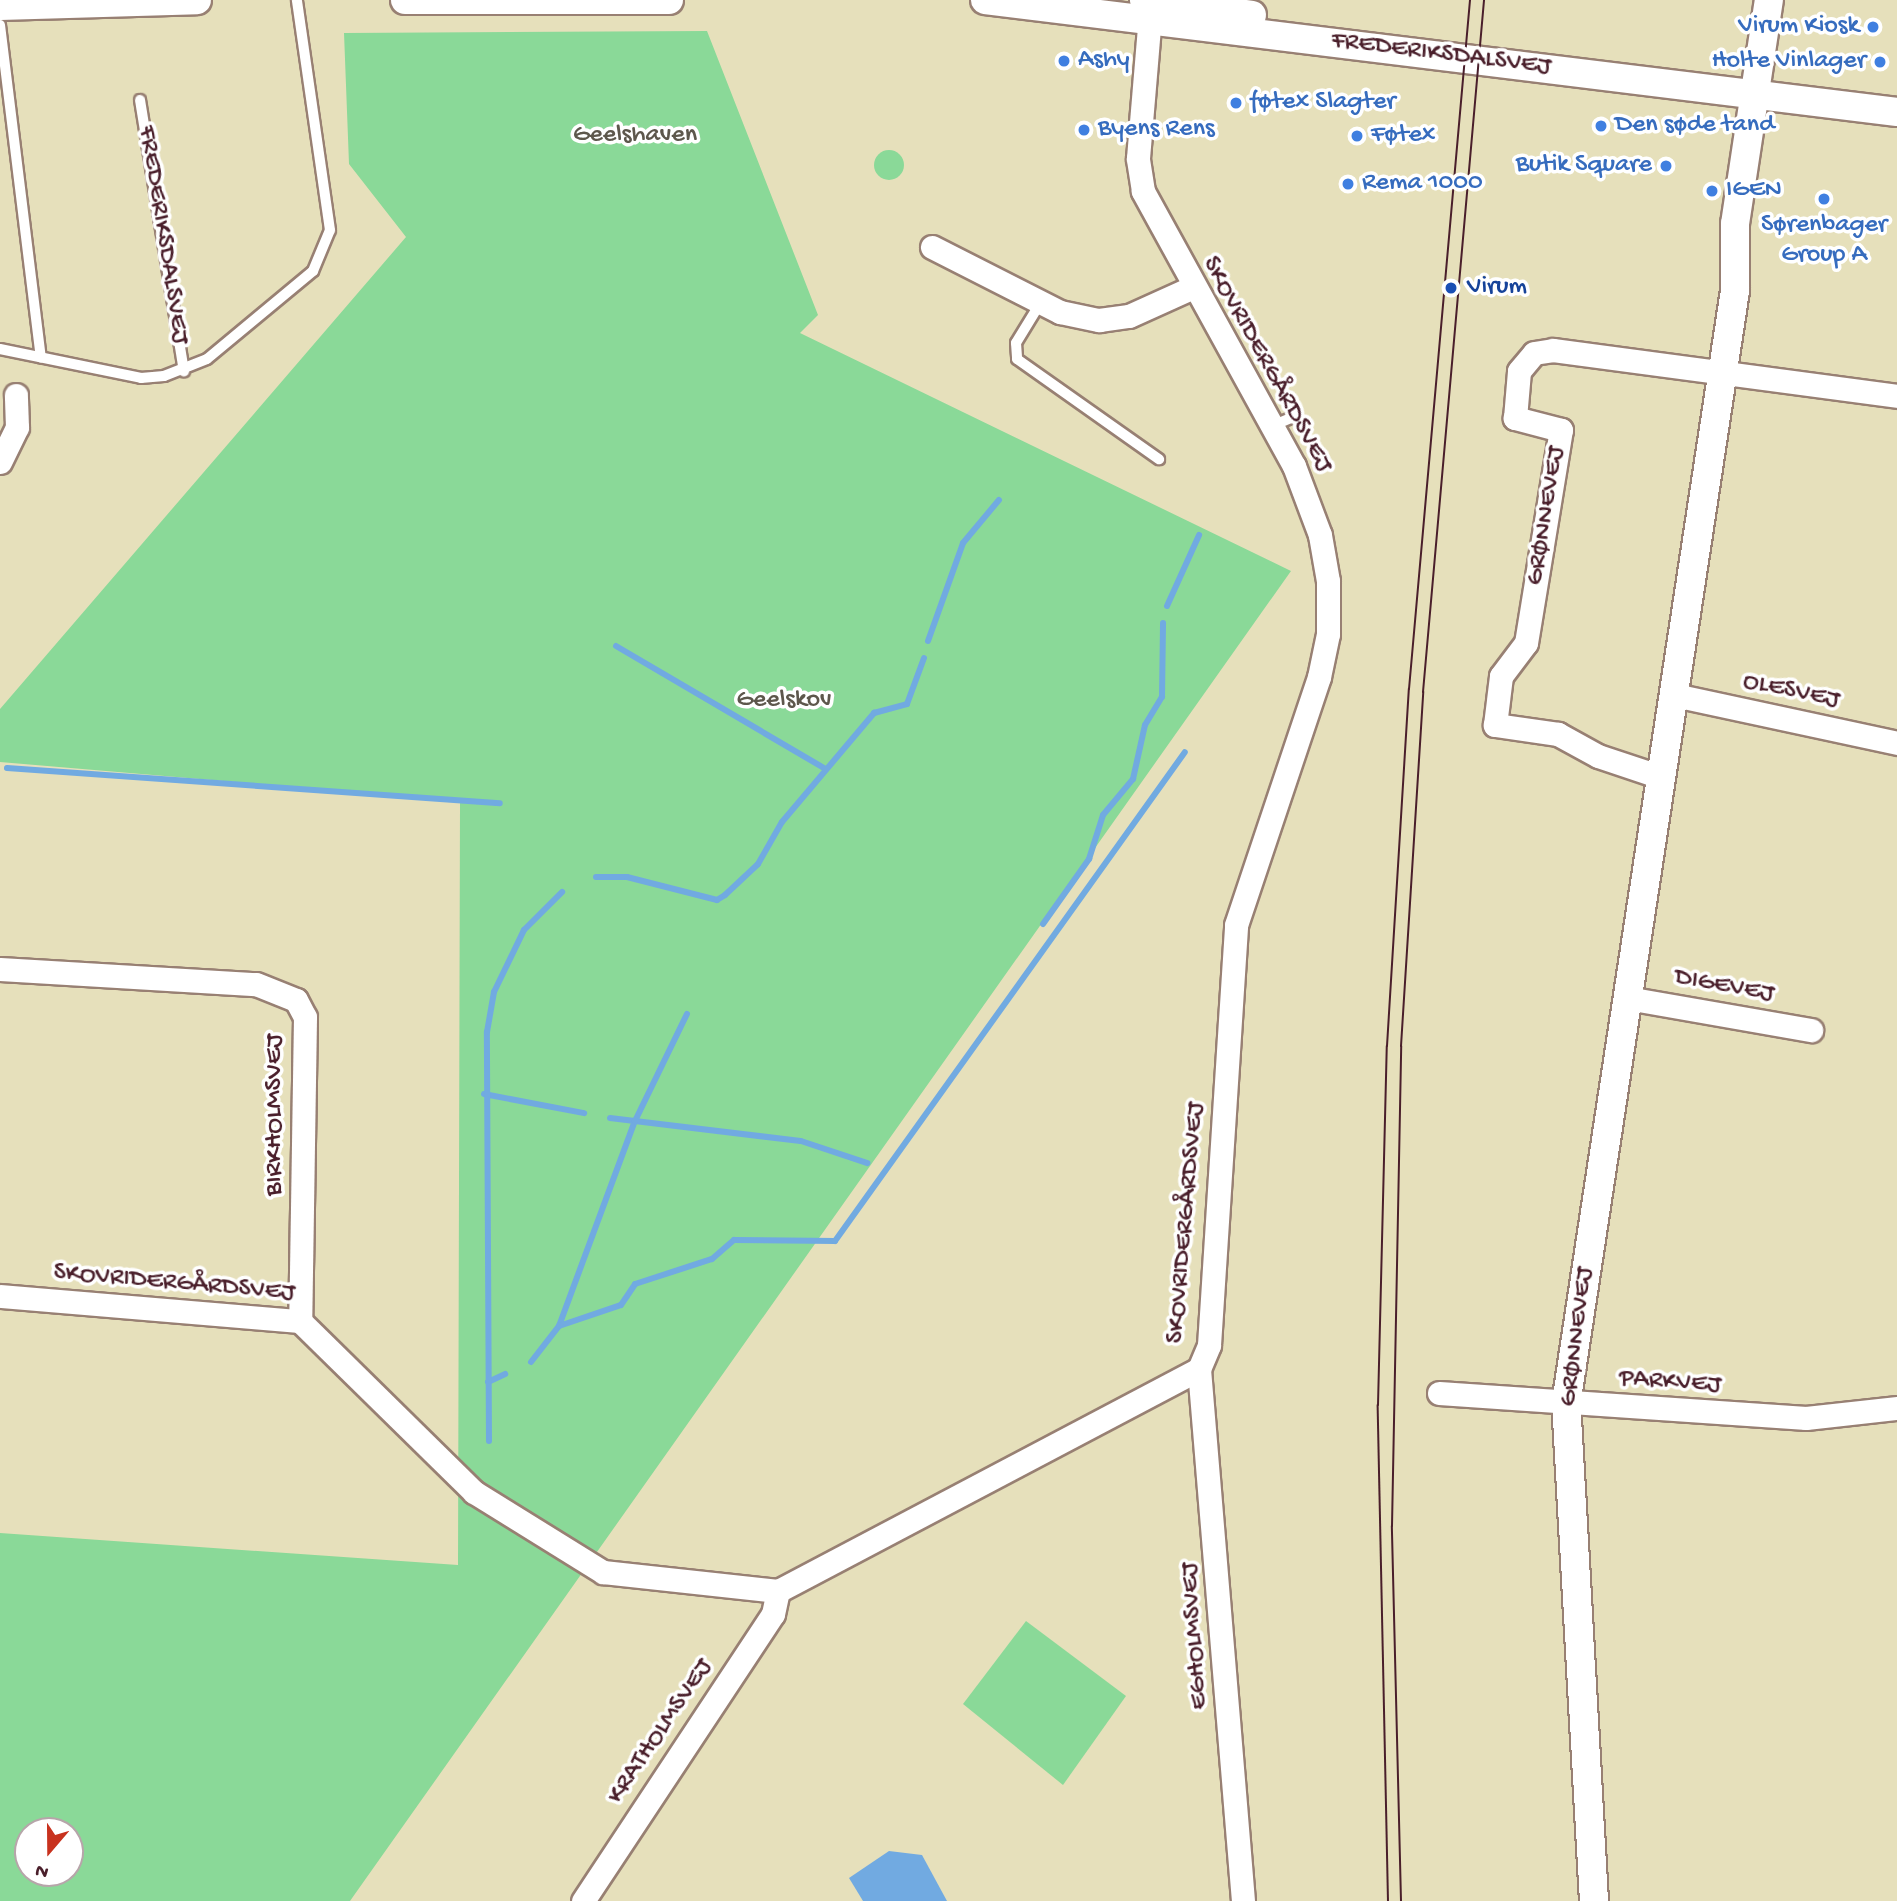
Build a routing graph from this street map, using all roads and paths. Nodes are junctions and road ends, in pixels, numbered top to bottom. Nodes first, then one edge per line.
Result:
1 (197, 0) edge
2 (297, 0) edge
3 (405, 0) edge
4 (670, 0) edge
5 (985, 0) edge
6 (1769, 0) edge
7 (1789, 0) edge
8 (156, 2) edge
9 (1149, 4) edge
10 (0, 6) edge
11 (0, 26) edge
12 (1766, 88) junction
13 (1897, 97) edge
14 (140, 100) dead end
15 (1897, 112) edge
16 (932, 247) dead end
17 (1191, 288) junction
18 (1041, 302) junction
19 (0, 348) edge
20 (41, 357) junction
21 (184, 371) junction
22 (1723, 373) junction
23 (16, 395) dead end
24 (1897, 396) edge
25 (1159, 459) dead end
26 (0, 462) edge
27 (1674, 695) junction
28 (1897, 743) edge
29 (1661, 777) junction
30 (0, 970) edge
31 (1627, 998) junction
32 (1811, 1030) dead end
33 (0, 1296) edge
34 (300, 1321) junction
35 (1199, 1368) junction
36 (1439, 1393) dead end
37 (1566, 1404) junction
38 (1897, 1408) edge
39 (778, 1591) junction
40 (583, 1901) edge
41 (1243, 1901) edge
42 (1594, 1901) edge

1 - 8 street
2 - 21 lane, FREDERIKSDALSVEJ
3 - 4 street
5 - 9 street, FREDERIKSDALSVEJ
6 - 12 street, GRØNNEVEJ
7 - 12 street, GRØNNEVEJ
8 - 10 street
9 - 12 street, FREDERIKSDALSVEJ
9 - 17 street, SKOVRIDERGÅRDSVEJ
11 - 20 lane
12 - 13 street, FREDERIKSDALSVEJ
12 - 15 street, FREDERIKSDALSVEJ
12 - 22 street, GRØNNEVEJ
14 - 21 lane, FREDERIKSDALSVEJ
16 - 18 street
17 - 18 street
17 - 35 street, SKOVRIDERGÅRDSVEJ
18 - 25 lane
19 - 20 lane, FREDERIKSDALSVEJ
20 - 21 lane, FREDERIKSDALSVEJ
22 - 24 street
22 - 27 street, GRØNNEVEJ
22 - 29 street, GRØNNEVEJ
23 - 26 street
27 - 28 street, OLESVEJ
27 - 29 street, GRØNNEVEJ
29 - 31 street, GRØNNEVEJ
30 - 34 street, BIRKHOLMSVEJ
31 - 32 street, DIGEVEJ
31 - 37 street, GRØNNEVEJ
33 - 34 street, SKOVRIDERGÅRDSVEJ
34 - 39 street, SKOVRIDERGÅRDSVEJ
35 - 39 street, SKOVRIDERGÅRDSVEJ
35 - 41 street, EGHOLMSVEJ
36 - 37 street, PARKVEJ
37 - 38 street, PARKVEJ
37 - 42 street, GRØNNEVEJ
39 - 40 street, KRATHOLMSVEJ

